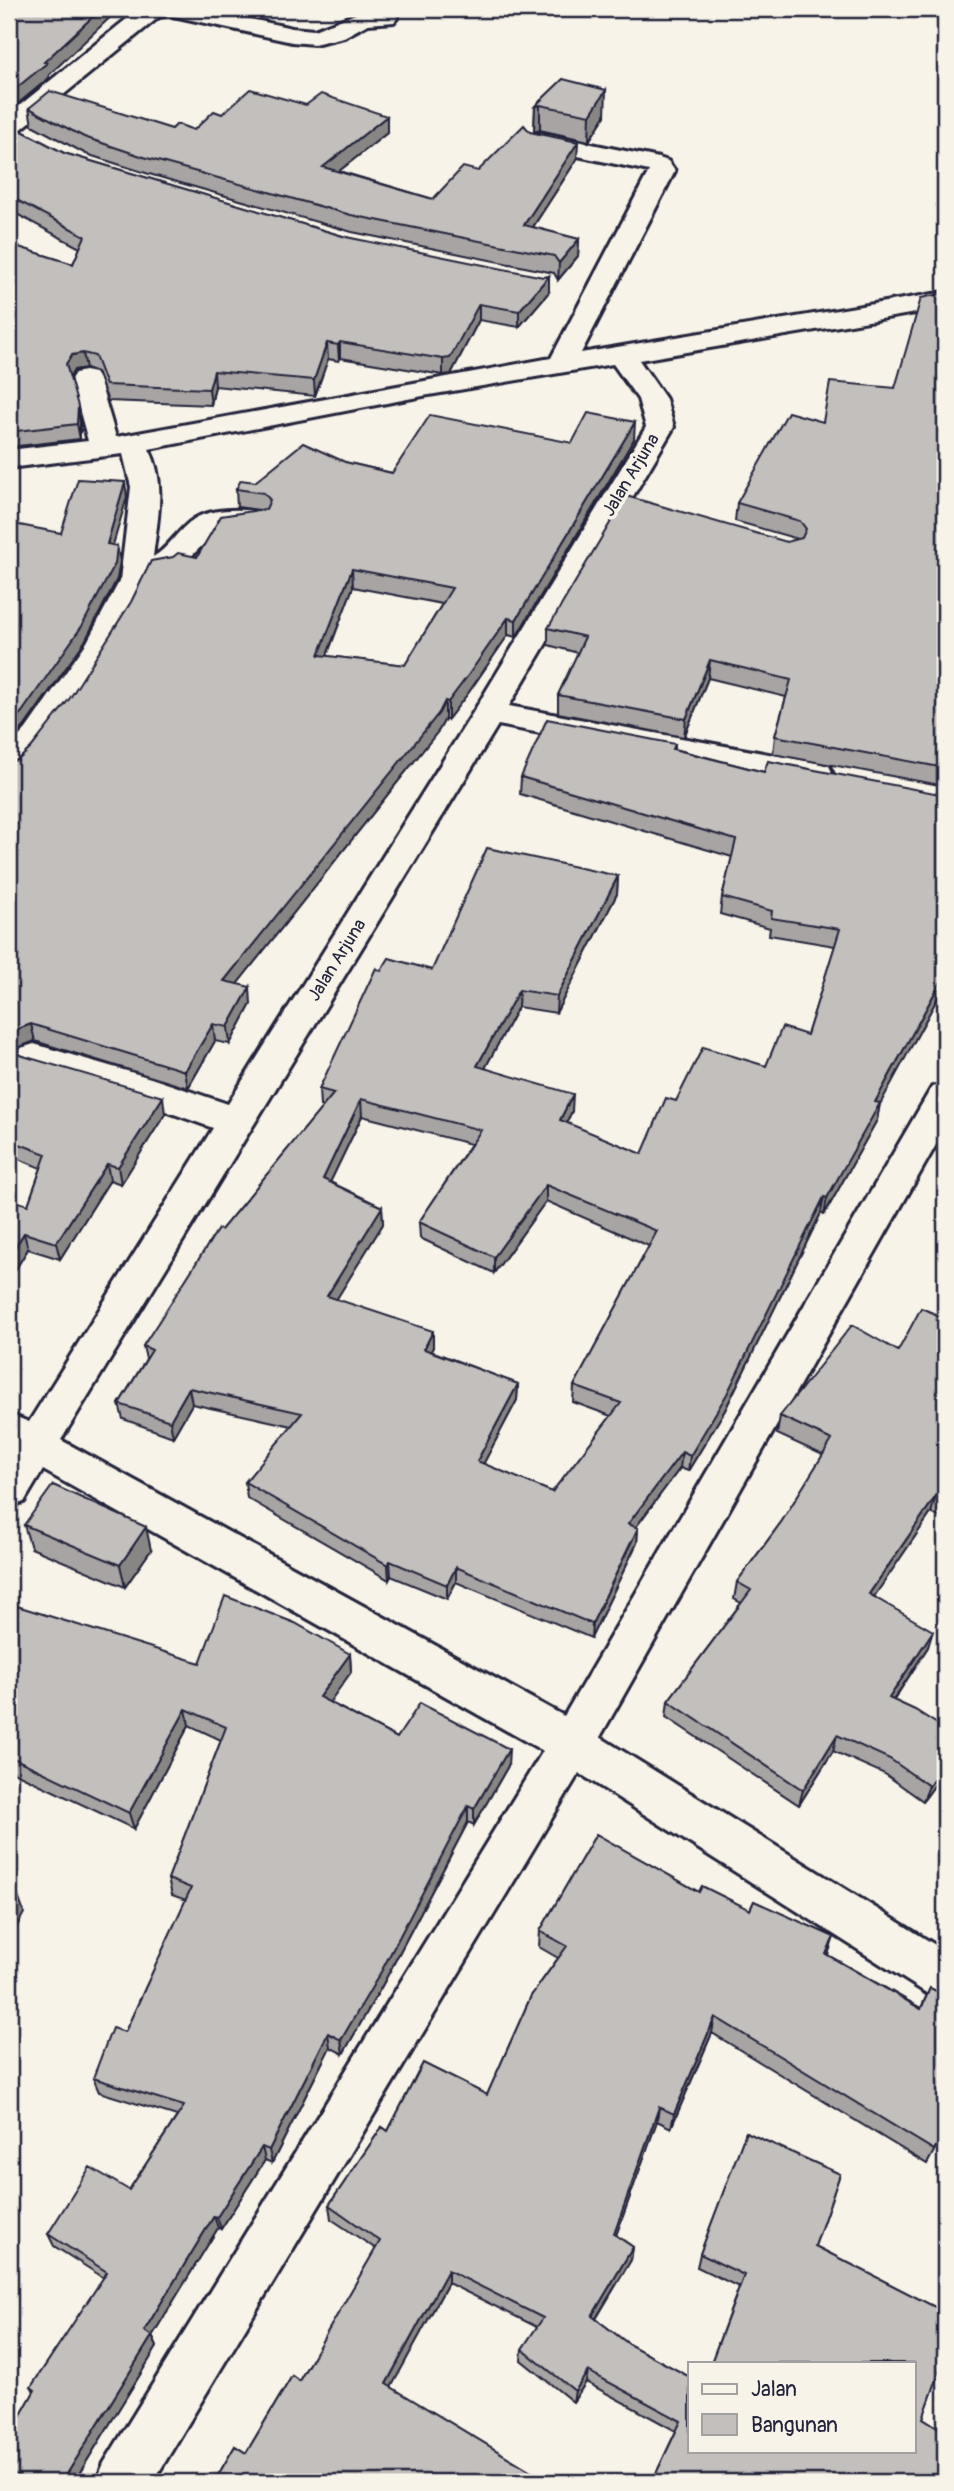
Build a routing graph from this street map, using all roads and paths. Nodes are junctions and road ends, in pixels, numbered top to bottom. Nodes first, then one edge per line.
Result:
1 (164, 9) edge
2 (174, 9) edge
3 (386, 17) dead end
4 (10, 126) edge
5 (36, 140) edge
6 (539, 141) edge
7 (945, 300) edge
8 (623, 358) junction
9 (561, 365) junction
10 (85, 379) dead end
11 (9, 459) edge
12 (131, 460) junction
13 (254, 519) edge
14 (136, 568) junction
15 (489, 713) junction
16 (9, 767) edge
17 (844, 779) edge
18 (34, 1058) edge
19 (945, 1097) edge
20 (236, 1122) junction
21 (22, 1439) edge
22 (9, 1489) edge
23 (572, 1744) junction
24 (945, 1978) edge
25 (123, 2482) edge

1 - 4 street
2 - 3 street
4 - 5 street
6 - 9 street
7 - 8 street
8 - 9 street
8 - 15 street, Jalan Arjuna
9 - 12 street
10 - 12 street
11 - 12 street
12 - 14 street
13 - 14 street
14 - 16 street
15 - 17 street
15 - 20 street, Jalan Arjuna
18 - 20 street
19 - 23 street
20 - 21 street, Jalan Arjuna
21 - 22 street, Jalan Arjuna
21 - 23 street
23 - 24 street
23 - 25 street

